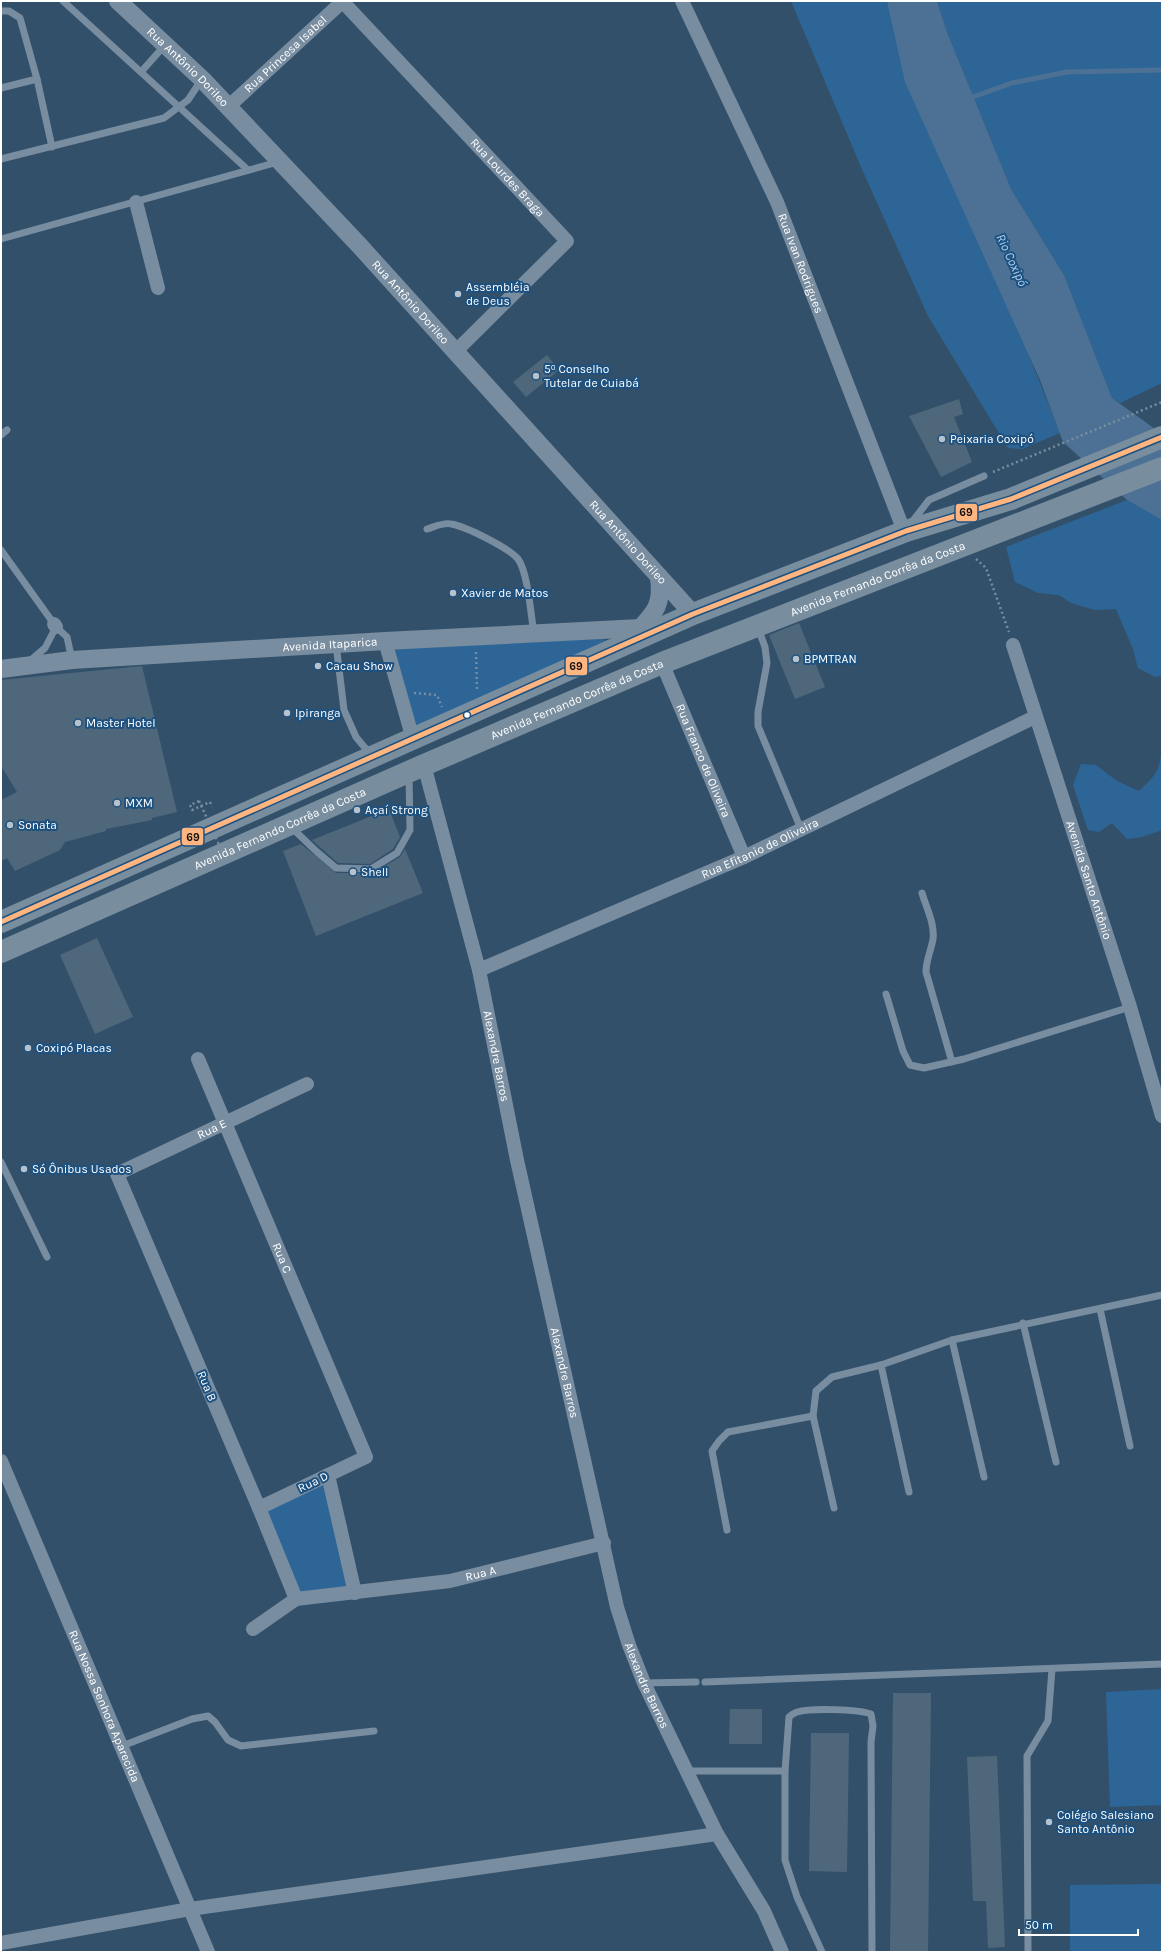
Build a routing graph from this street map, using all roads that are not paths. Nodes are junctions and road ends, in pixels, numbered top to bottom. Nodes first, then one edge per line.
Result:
1 (63, 1) edge
2 (118, 1) edge
3 (342, 1) edge
4 (682, 1) edge
5 (1, 11) edge
6 (165, 44) junction
7 (141, 72) junction
8 (37, 79) junction
9 (202, 79) junction
10 (1, 88) edge
11 (228, 107) junction
12 (179, 108) junction
13 (52, 147) junction
14 (1, 159) edge
15 (280, 162) junction
16 (248, 170) junction
17 (136, 202) junction
18 (1, 239) edge
19 (158, 288) dead end
20 (456, 351) junction
21 (7, 430) dead end
22 (1, 435) edge
23 (1162, 437) edge
24 (1162, 468) edge
25 (984, 476) road end
26 (427, 529) dead end
27 (905, 531) junction
28 (1, 550) edge
29 (659, 577) junction
30 (693, 614) junction
31 (55, 626) junction
32 (757, 626) junction
33 (534, 634) junction
34 (642, 634) junction
35 (385, 641) junction
36 (336, 644) junction
37 (1013, 645) road end
38 (72, 660) junction
39 (662, 663) junction
40 (10, 668) edge
41 (1035, 717) junction
42 (413, 739) junction
43 (373, 757) junction
44 (417, 769) junction
45 (290, 826) junction
46 (801, 829) junction
47 (744, 857) junction
48 (922, 893) dead end
49 (1, 922) edge
50 (1, 952) edge
51 (479, 970) junction
52 (886, 994) dead end
53 (1130, 1007) junction
54 (198, 1059) dead end
55 (952, 1062) junction
56 (307, 1084) dead end
57 (1162, 1116) edge
58 (225, 1124) junction
59 (1, 1162) edge
60 (117, 1174) joint
61 (47, 1257) dead end
62 (1162, 1295) edge
63 (1100, 1309) junction
64 (1023, 1323) junction
65 (952, 1340) junction
66 (881, 1365) junction
67 (813, 1416) junction
68 (1130, 1446) dead end
69 (366, 1457) joint
70 (1, 1461) edge
71 (1056, 1462) dead end
72 (328, 1475) junction
73 (984, 1477) dead end
74 (908, 1492) dead end
75 (259, 1508) junction
76 (834, 1508) dead end
77 (727, 1530) dead end
78 (604, 1543) junction
79 (355, 1593) junction
80 (296, 1598) junction
81 (253, 1629) dead end
82 (1162, 1664) edge
83 (1052, 1668) junction
84 (696, 1682) dead end
85 (705, 1682) dead end
86 (644, 1683) junction
87 (374, 1731) dead end
88 (122, 1746) junction
89 (687, 1771) junction
90 (785, 1771) junction
91 (717, 1834) junction
92 (190, 1909) junction
93 (1, 1943) edge
94 (208, 1952) edge
95 (782, 1952) edge
96 (822, 1952) edge
97 (872, 1952) edge
98 (1028, 1952) edge

1 - 7 lane
2 - 6 street, Rua Antônio Dorileo
3 - 11 street, Rua Princesa Isabel
3 - 20 street, Rua Lourdes Braga
4 - 27 street, Rua Ivan Rodrigues
5 - 8 lane
6 - 7 lane
6 - 9 street, Rua Antônio Dorileo
7 - 12 lane
8 - 10 lane
8 - 13 lane
9 - 11 street, Rua Antônio Dorileo
9 - 12 lane
11 - 15 street, Rua Antônio Dorileo
12 - 13 lane
12 - 16 lane
13 - 14 lane
15 - 16 lane
15 - 20 street, Rua Antônio Dorileo
16 - 17 lane
17 - 18 lane
17 - 19 street
20 - 29 street, Rua Antônio Dorileo
21 - 22 lane
23 - 27 highway
24 - 32 highway, Avenida Fernando Corrêa da Costa
25 - 27 lane
26 - 33 lane
27 - 30 highway
28 - 31 lane
29 - 30 street, Rua Antônio Dorileo
29 - 34 street
30 - 34 highway
31 - 38 lane
31 - 40 lane
32 - 39 highway, Avenida Fernando Corrêa da Costa
32 - 46 lane
33 - 34 street, Avenida Itaparica
33 - 35 street, Avenida Itaparica
34 - 42 highway
35 - 36 street, Avenida Itaparica
35 - 42 street
36 - 38 street, Avenida Itaparica
36 - 43 lane
37 - 41 street, Avenida Santo Antônio
38 - 40 street, Avenida Itaparica
39 - 44 highway, Avenida Fernando Corrêa da Costa
39 - 47 street, Rua Franco de Oliveira
41 - 46 street, Rua Efitanio de Oliveira
41 - 53 street, Avenida Santo Antônio
42 - 43 highway
43 - 49 highway
44 - 45 highway, Avenida Fernando Corrêa da Costa
44 - 45 lane
44 - 51 street, Alexandre Barros
45 - 50 highway, Avenida Fernando Corrêa da Costa
46 - 47 street, Rua Efitanio de Oliveira
47 - 51 street, Rua Efitanio de Oliveira
48 - 55 lane
51 - 78 street, Alexandre Barros
52 - 55 lane
53 - 55 lane
53 - 57 street, Avenida Santo Antônio
54 - 58 street, Rua C
56 - 58 street, Rua E
58 - 60 street, Rua E
58 - 69 street, Rua C
59 - 61 lane
60 - 75 street, Rua B
62 - 63 lane
63 - 64 lane
63 - 68 lane
64 - 65 lane
64 - 71 lane
65 - 66 lane
65 - 73 lane
66 - 67 lane
66 - 74 lane
67 - 76 lane
67 - 77 lane
69 - 72 street, Rua D
70 - 88 street, Rua Nossa Senhora Aparecida
72 - 75 street, Rua D
72 - 79 street
75 - 80 street, Rua B
78 - 79 street, Rua A
78 - 86 street, Alexandre Barros
79 - 80 street, Rua A
80 - 81 street
82 - 83 lane
83 - 85 lane
83 - 98 lane
84 - 86 lane
86 - 89 street, Alexandre Barros
87 - 88 lane
88 - 92 street, Rua Nossa Senhora Aparecida
89 - 90 lane
89 - 91 street, Alexandre Barros
90 - 96 lane
90 - 97 lane
91 - 92 street
91 - 95 street, Alexandre Barros
92 - 93 street
92 - 94 street, Rua Nossa Senhora Aparecida

